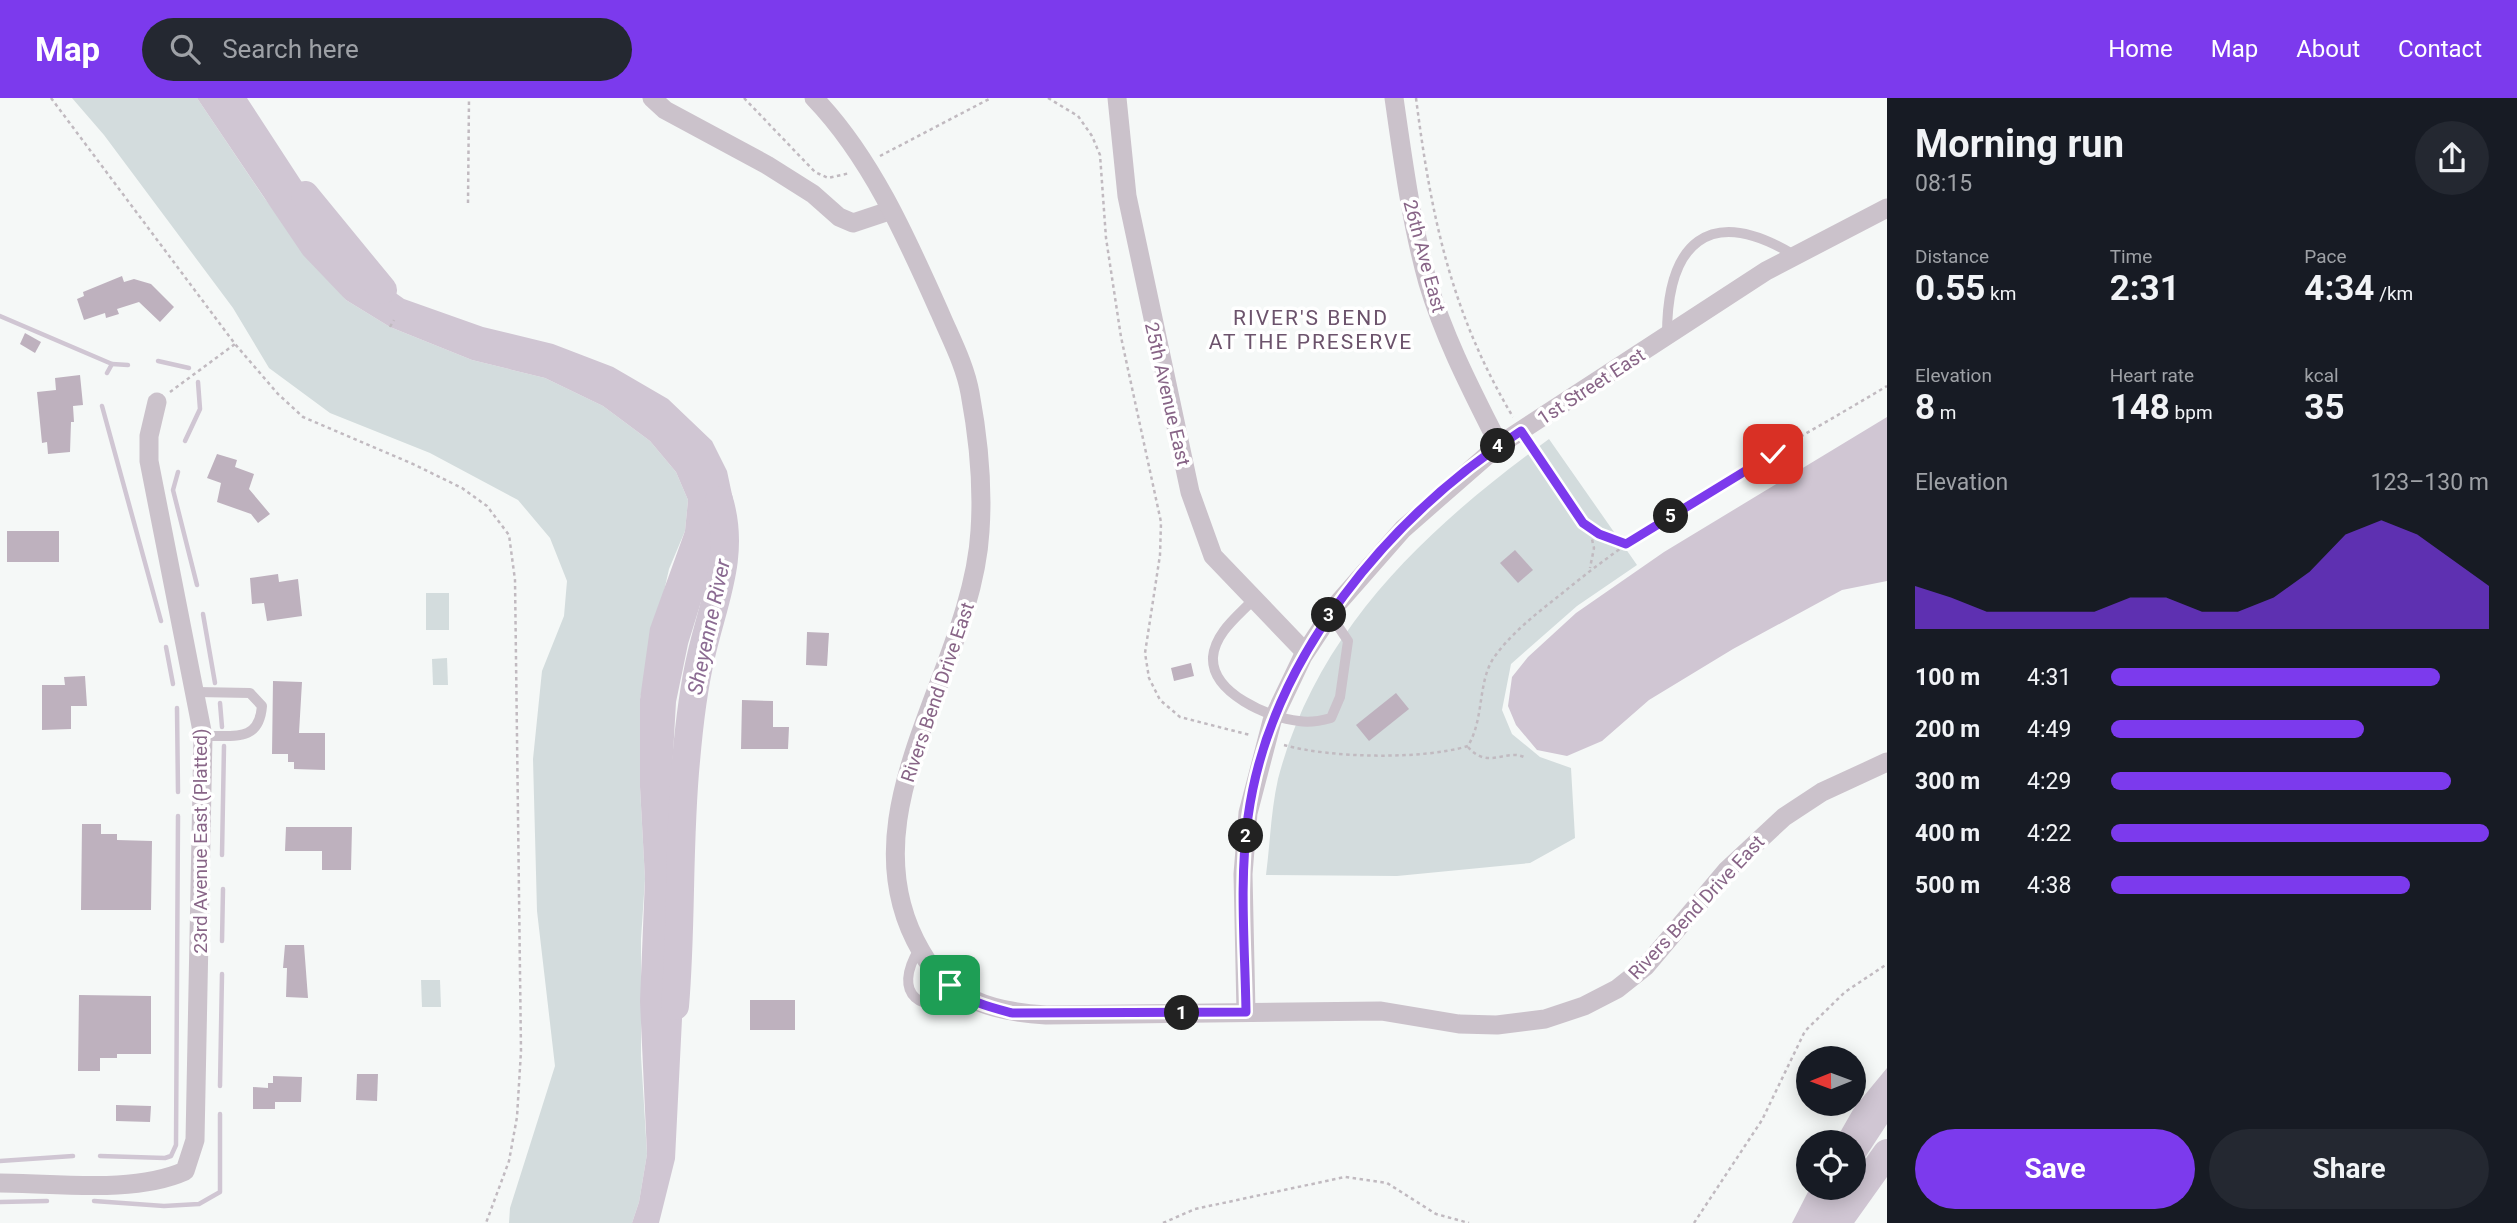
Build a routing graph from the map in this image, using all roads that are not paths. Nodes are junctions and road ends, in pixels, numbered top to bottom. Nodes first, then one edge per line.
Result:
1 (652, 98) edge
2 (814, 98) edge
3 (1117, 98) edge
4 (1394, 98) edge
5 (1887, 208) edge
6 (889, 211) junction
7 (1796, 256) junction
8 (1667, 336) junction
9 (157, 402) road end
10 (1499, 445) junction
11 (1253, 600) junction
12 (1330, 614) junction
13 (1305, 652) junction
14 (197, 692) junction
15 (1275, 715) junction
16 (203, 736) junction
17 (1887, 762) edge
18 (919, 948) junction
19 (966, 998) junction
20 (1246, 1012) junction
21 (0, 1183) edge

1 - 6 street
2 - 6 street, Rivers Bend Drive East
3 - 11 street, 25th Avenue East
4 - 10 street, 26th Ave East
5 - 7 street, 1st Street East
6 - 18 street, Rivers Bend Drive East
7 - 8 street, 1st Street East
7 - 8 lane
8 - 10 street, 1st Street East
9 - 14 street, 23rd Avenue East (Platted)
10 - 12 street, 1st Street East
11 - 13 street, 25th Avenue East
11 - 15 lane
12 - 13 street, 1st Street East
12 - 15 lane
13 - 15 street, 1st Street East
14 - 16 street, 23rd Avenue East (Platted)
14 - 16 lane
15 - 20 street, 1st Street East
16 - 21 street, 23rd Avenue East (Platted)
17 - 20 street, Rivers Bend Drive East
18 - 19 street, Rivers Bend Drive East
18 - 19 lane
19 - 20 street, Rivers Bend Drive East

